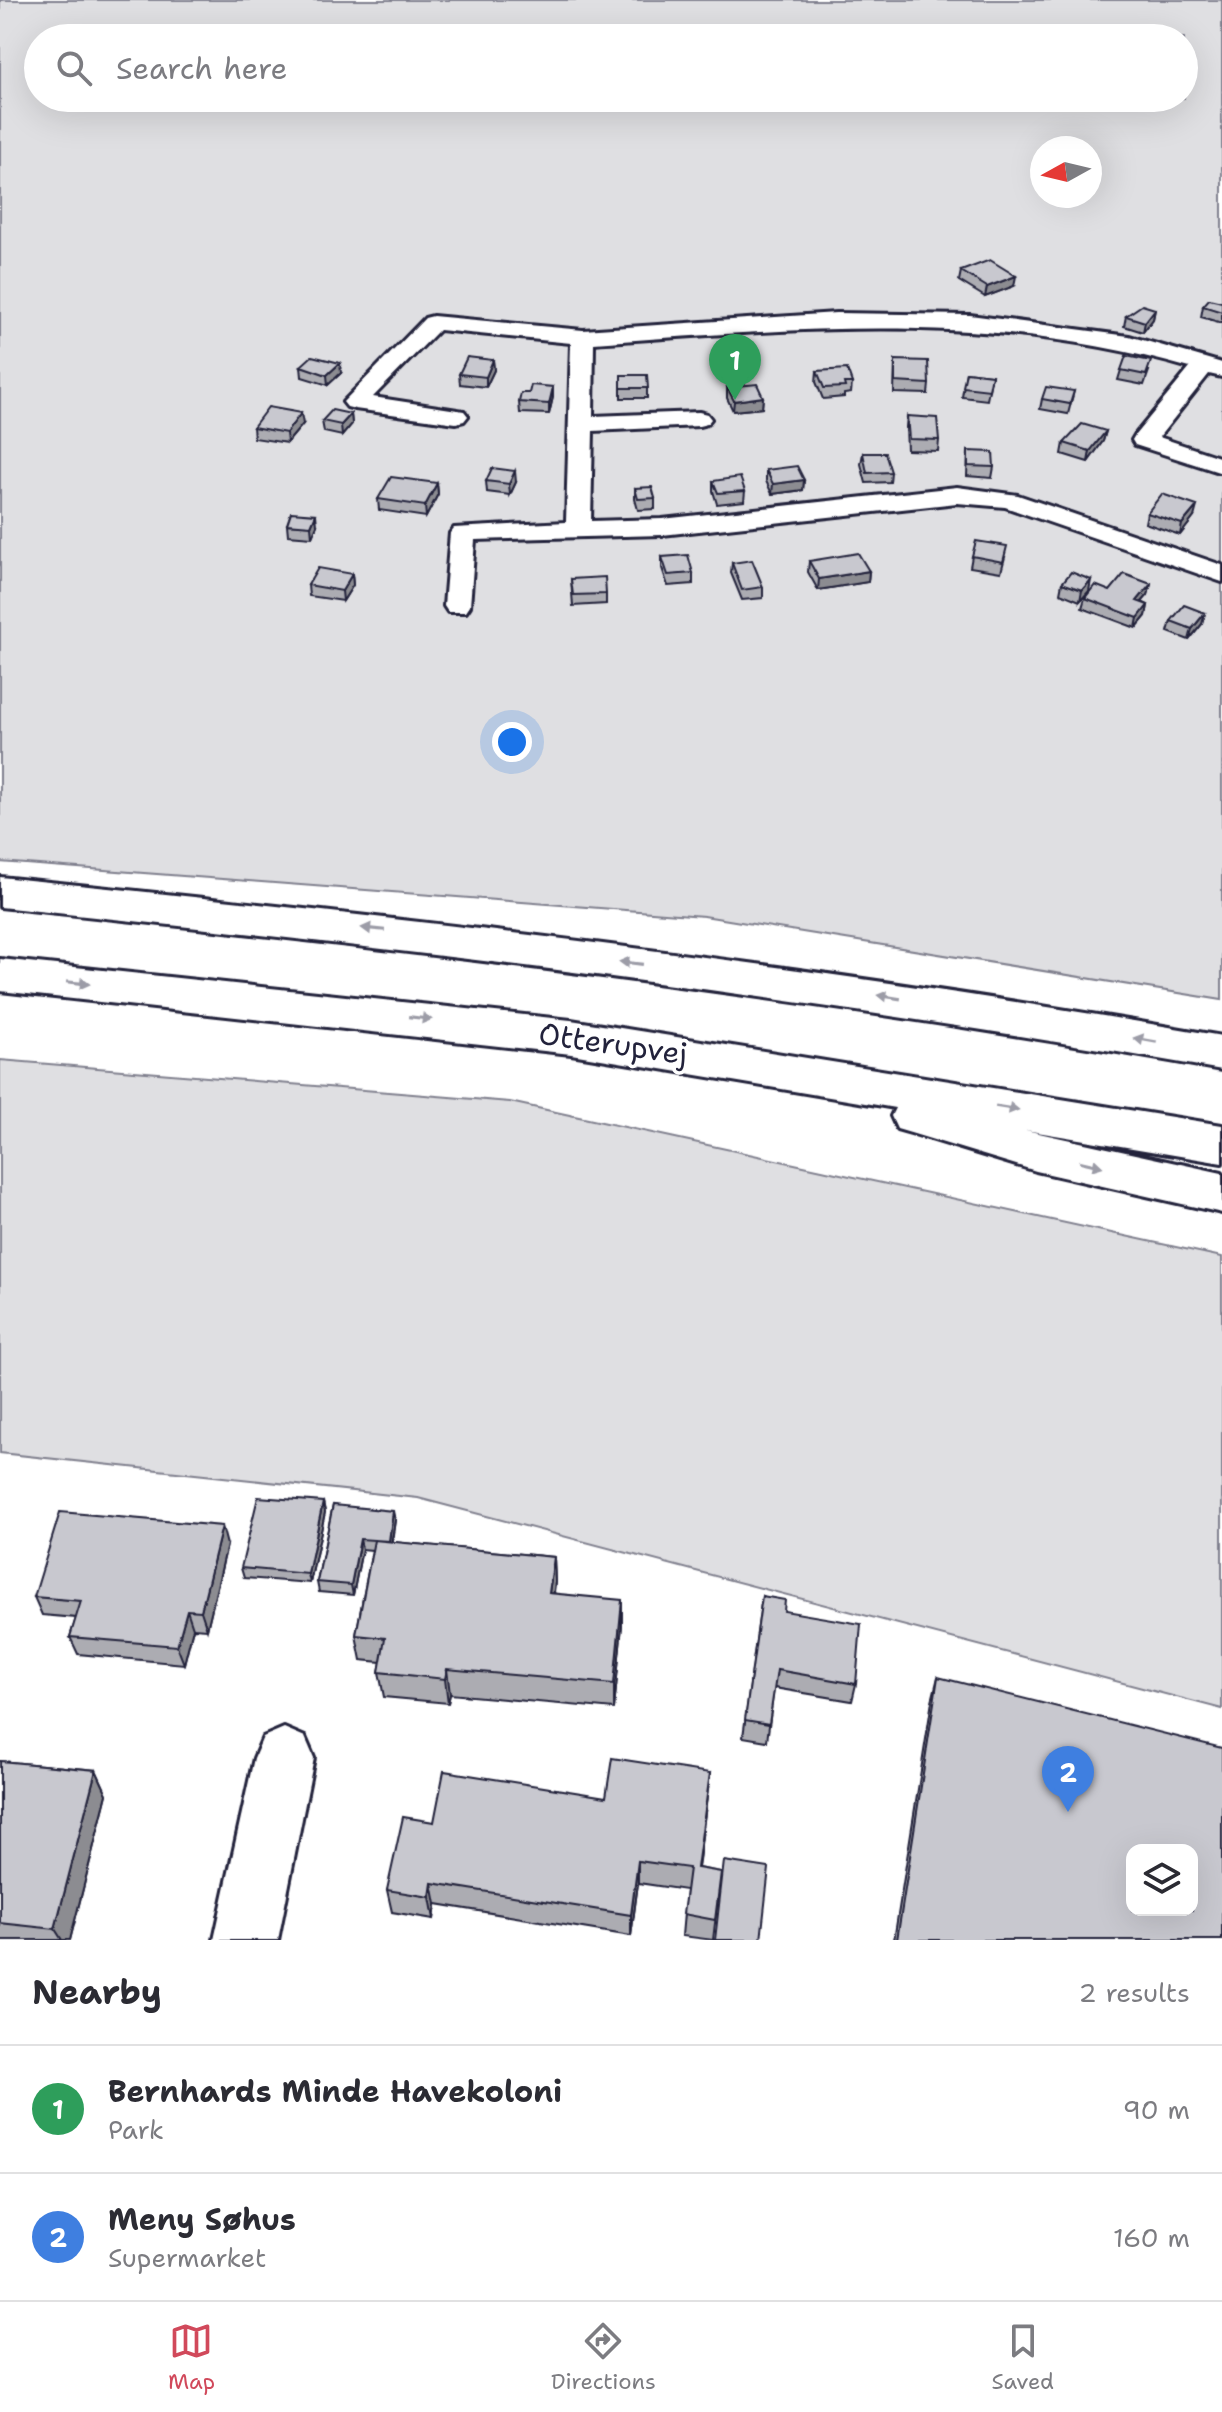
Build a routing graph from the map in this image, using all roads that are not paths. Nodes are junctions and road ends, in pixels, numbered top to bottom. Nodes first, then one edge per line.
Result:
1 (583, 337) junction
2 (1213, 368) edge
3 (456, 416) dead end
4 (699, 419) dead end
5 (579, 424) junction
6 (1222, 466) edge
7 (578, 531) junction
8 (1222, 574) edge
9 (457, 606) dead end
10 (0, 892) edge
11 (0, 975) edge
12 (1222, 1053) edge
13 (720, 1060) junction
14 (1222, 1144) edge
15 (1222, 1193) edge
16 (284, 1758) dead end
17 (246, 1940) edge

1 - 2 lane
1 - 3 lane
1 - 5 lane
2 - 6 lane
4 - 5 lane
5 - 7 lane
7 - 8 lane
7 - 9 lane
12 -> 10 main road
11 -> 13 main road, Otterupvej
13 -> 14 main road, Otterupvej
13 -> 15 main road
16 - 17 main road

